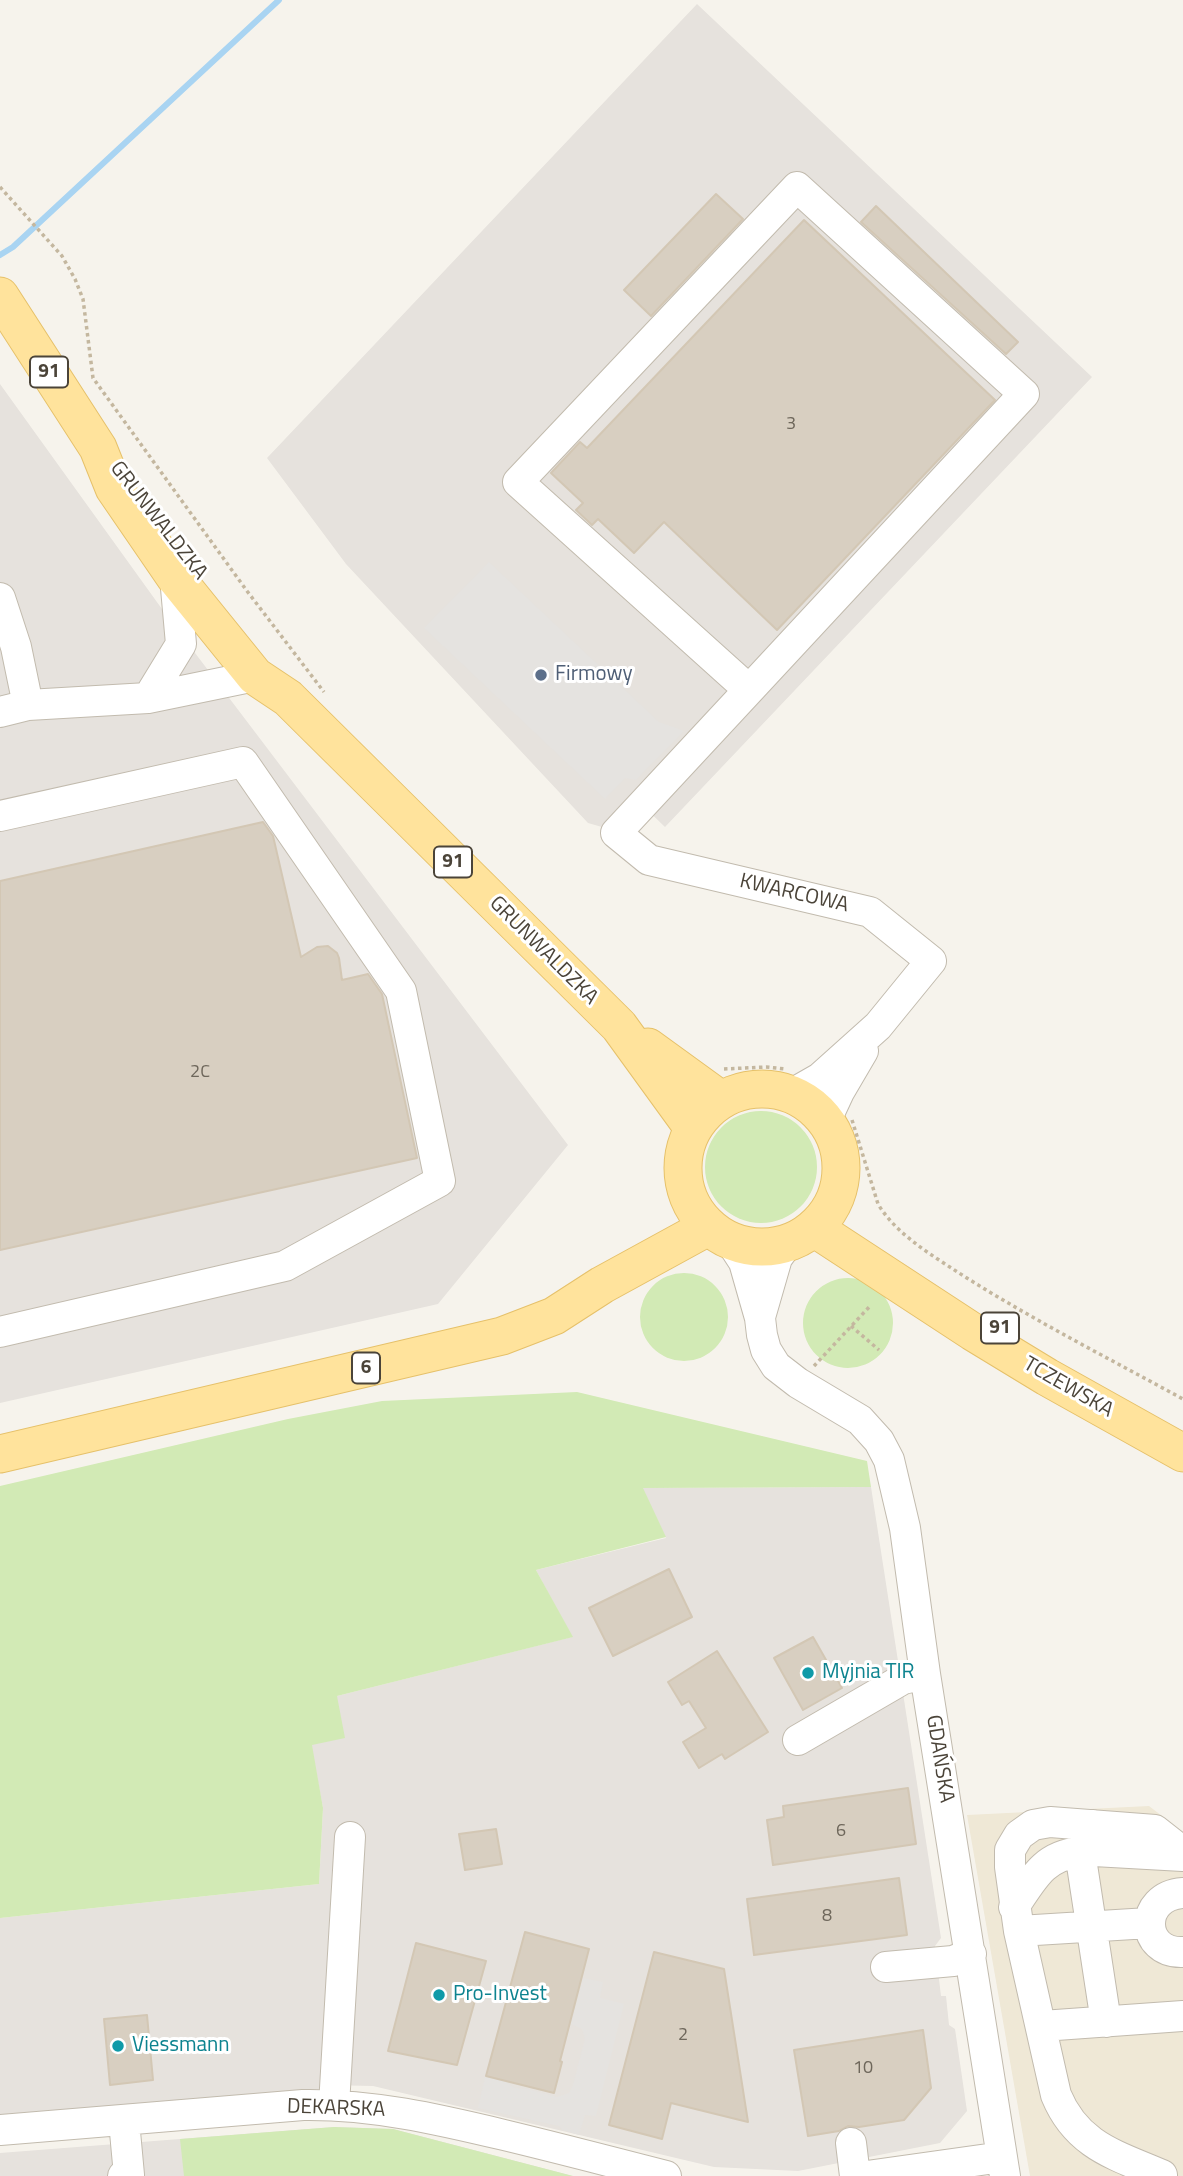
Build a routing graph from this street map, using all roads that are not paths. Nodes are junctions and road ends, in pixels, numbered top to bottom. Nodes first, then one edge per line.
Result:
1 (0, 296) edge
2 (98, 448) junction
3 (176, 578) junction
4 (0, 597) edge
5 (256, 676) junction
6 (0, 680) edge
7 (749, 690) junction
8 (148, 698) junction
9 (288, 698) junction
10 (9, 706) edge
11 (0, 816) edge
12 (619, 1026) junction
13 (878, 1026) junction
14 (791, 1082) junction
15 (720, 1084) junction
16 (837, 1116) junction
17 (693, 1128) junction
18 (686, 1194) junction
19 (812, 1225) junction
20 (720, 1234) junction
21 (602, 1285) junction
22 (760, 1318) junction
23 (0, 1332) edge
24 (1183, 1430) edge
25 (1183, 1453) edge
26 (0, 1454) edge
27 (925, 1674) junction
28 (798, 1740) dead end
29 (350, 1837) dead end
30 (1089, 1843) junction
31 (1179, 1855) edge
32 (1177, 1893) edge
33 (1016, 1919) junction
34 (1149, 1923) junction
35 (1091, 1927) junction
36 (1183, 1952) edge
37 (971, 1954) junction
38 (886, 1967) dead end
39 (1183, 2016) edge
40 (1106, 2022) junction
41 (1042, 2026) junction
42 (334, 2105) junction
43 (124, 2121) junction
44 (0, 2130) edge
45 (851, 2143) dead end
46 (1004, 2167) edge
47 (1167, 2175) edge
48 (123, 2176) edge
49 (666, 2176) edge
50 (855, 2176) edge
51 (867, 2176) edge

1 - 2 main road, GRUNWALDZKA / 91
2 - 3 main road, GRUNWALDZKA / 91
2 - 9 main road, GRUNWALDZKA / 91
3 - 5 main road, GRUNWALDZKA / 91
3 - 8 street
4 - 10 street
5 - 8 street
5 - 9 main road, GRUNWALDZKA / 91
6 - 10 street
7 - 7 street
7 - 13 street, KWARCOWA
8 - 10 street
9 - 12 main road, GRUNWALDZKA / 91
11 - 23 street
12 - 15 main road, GRUNWALDZKA / 91
12 - 17 main road, GRUNWALDZKA / 91
13 - 14 street, KWARCOWA
13 - 16 street, KWARCOWA
14 - 15 main road
14 - 16 main road
15 - 17 main road
16 - 19 main road
17 - 18 main road
18 - 20 main road
18 - 21 main road, 6
19 - 20 main road
19 - 22 street, GDAŃSKA
19 - 24 main road, TCZEWSKA / 91
19 - 25 main road, TCZEWSKA / 91
20 - 21 main road, 6
20 - 22 street, GDAŃSKA
21 - 26 main road, 6
22 - 27 street, GDAŃSKA
27 - 28 street
27 - 37 street, GDAŃSKA
29 - 42 street
30 - 31 street
30 - 33 street
30 - 33 street
30 - 35 street
31 - 32 street
32 - 34 street
33 - 35 street
33 - 41 street
34 - 35 street
34 - 36 street
35 - 40 street
37 - 38 street
37 - 46 street, GDAŃSKA
39 - 40 street
40 - 41 street
41 - 47 street
42 - 43 street, DEKARSKA
42 - 49 street, DEKARSKA
43 - 44 street, DEKARSKA
43 - 48 street
45 - 50 street
46 - 51 street

